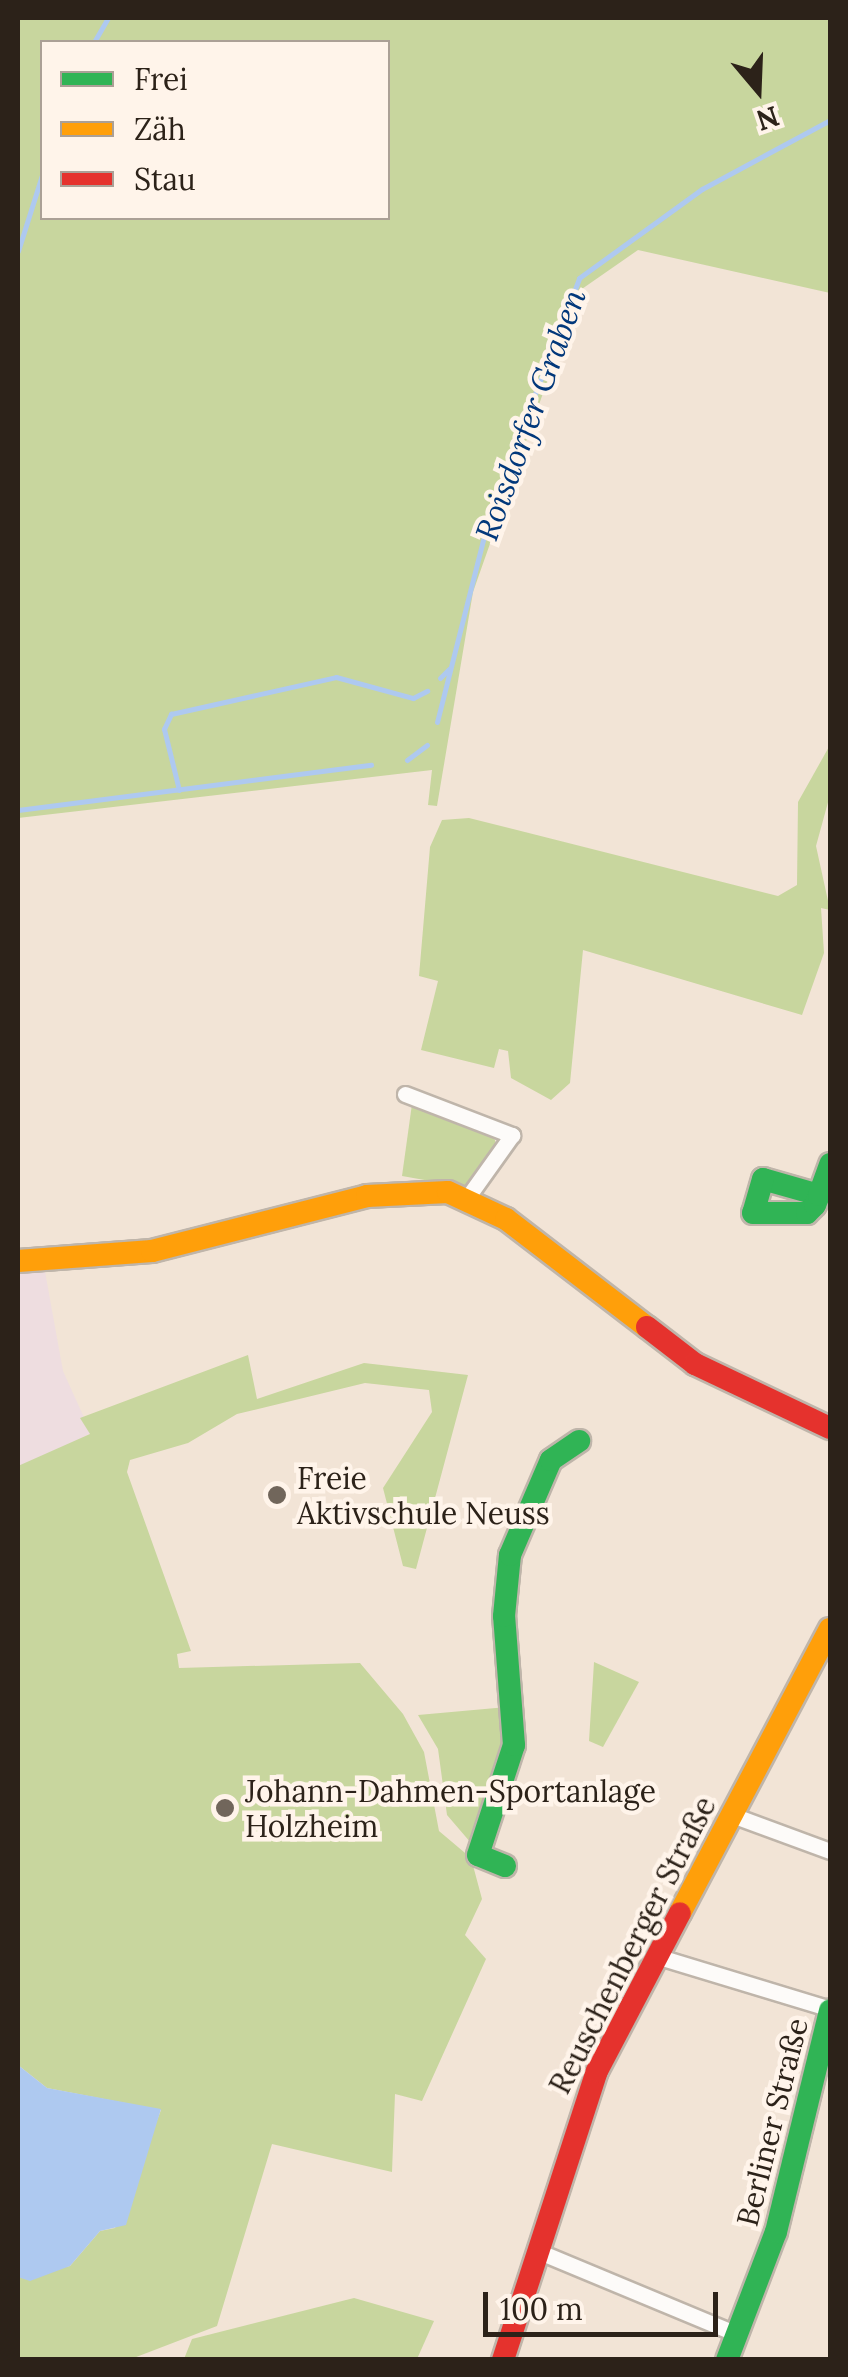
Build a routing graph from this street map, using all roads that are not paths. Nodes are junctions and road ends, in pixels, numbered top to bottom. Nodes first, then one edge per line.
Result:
1 (405, 1094) dead end
2 (830, 1164) edge
3 (819, 1195) dead end
4 (467, 1198) junction
5 (18, 1261) edge
6 (830, 1428) edge
7 (579, 1442) dead end
8 (830, 1630) edge
9 (732, 1815) junction
10 (830, 1851) edge
11 (505, 1866) dead end
12 (656, 1956) junction
13 (830, 2010) edge
14 (535, 2250) junction
15 (738, 2334) junction
16 (503, 2360) edge
17 (728, 2360) edge

1 - 4 street
2 - 3 main road
4 - 5 main road
4 - 6 main road
7 - 11 main road
8 - 9 main road, Reuschenberger Straße
9 - 10 street
9 - 12 main road, Reuschenberger Straße
12 - 13 street
12 - 14 main road, Reuschenberger Straße
13 - 15 main road, Berliner Straße
14 - 15 street
14 - 16 main road, Reuschenberger Straße
15 - 17 main road, Berliner Straße

